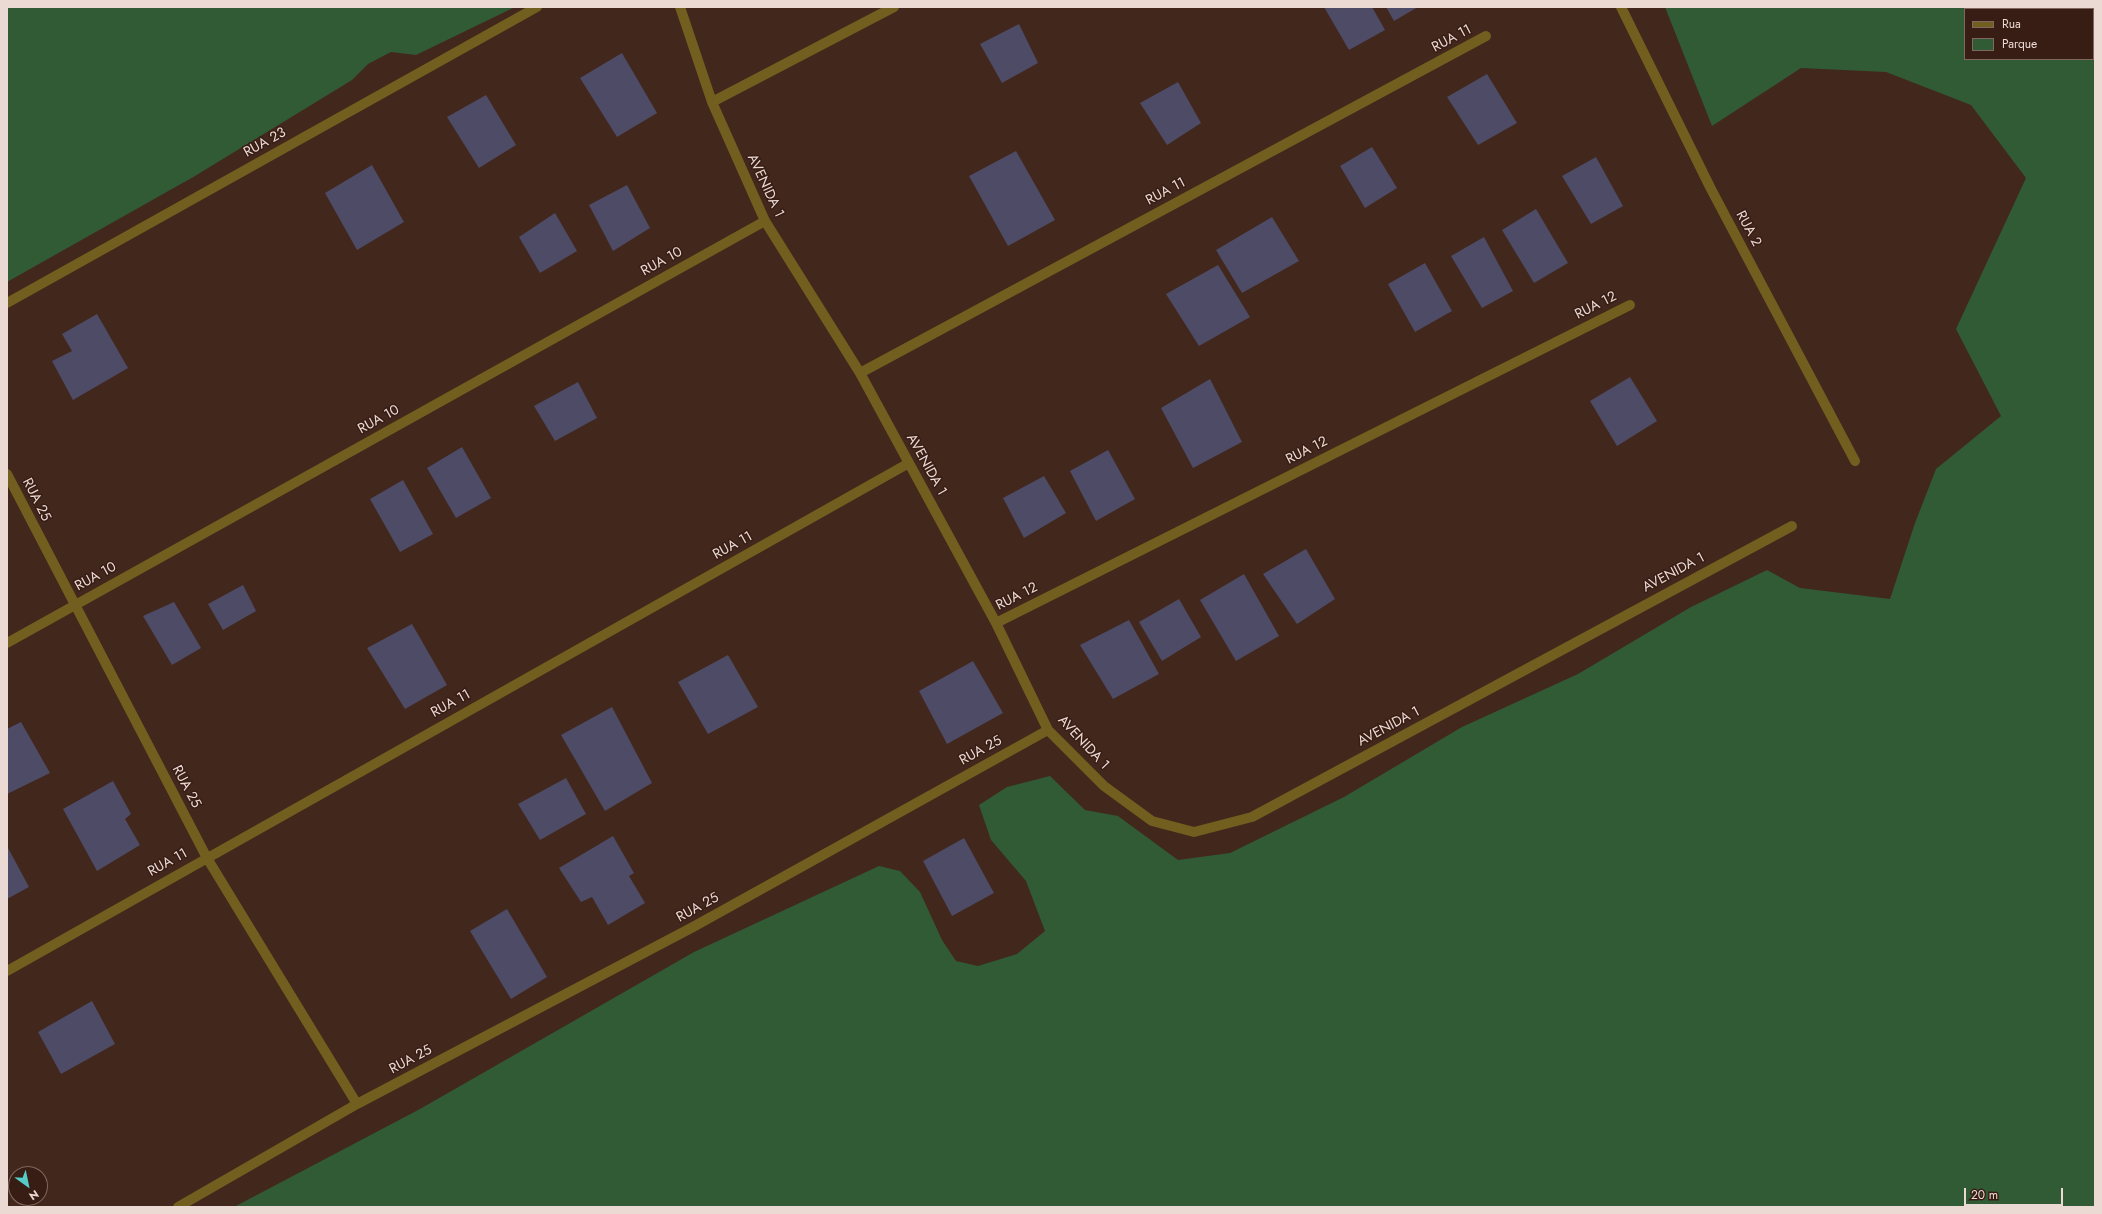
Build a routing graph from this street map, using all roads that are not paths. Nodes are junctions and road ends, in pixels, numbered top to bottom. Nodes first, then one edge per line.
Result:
1 (537, 7) edge
2 (680, 7) edge
3 (894, 7) edge
4 (1620, 7) edge
5 (1486, 36) dead end
6 (712, 102) junction
7 (765, 221) junction
8 (7, 304) edge
9 (1630, 305) dead end
10 (860, 373) junction
11 (1855, 461) dead end
12 (909, 463) junction
13 (7, 474) edge
14 (1792, 526) dead end
15 (75, 605) junction
16 (996, 623) junction
17 (7, 642) edge
18 (1048, 730) junction
19 (207, 858) junction
20 (7, 971) edge
21 (357, 1104) junction
22 (178, 1207) edge

1 - 8 street, RUA 23
2 - 6 street, AVENIDA 1
3 - 6 street
4 - 11 street, RUA 2
5 - 10 street, RUA 11
6 - 7 street, AVENIDA 1
7 - 10 street, AVENIDA 1
7 - 15 street, RUA 10
9 - 16 street, RUA 12
10 - 12 street, AVENIDA 1
12 - 16 street, AVENIDA 1
12 - 19 street, RUA 11
13 - 15 street, RUA 25
14 - 18 street, AVENIDA 1
15 - 17 street, RUA 10
15 - 19 street, RUA 25
16 - 18 street, AVENIDA 1
18 - 21 street, RUA 25
19 - 20 street, RUA 11
19 - 21 street, RUA 25
21 - 22 street, RUA 25

